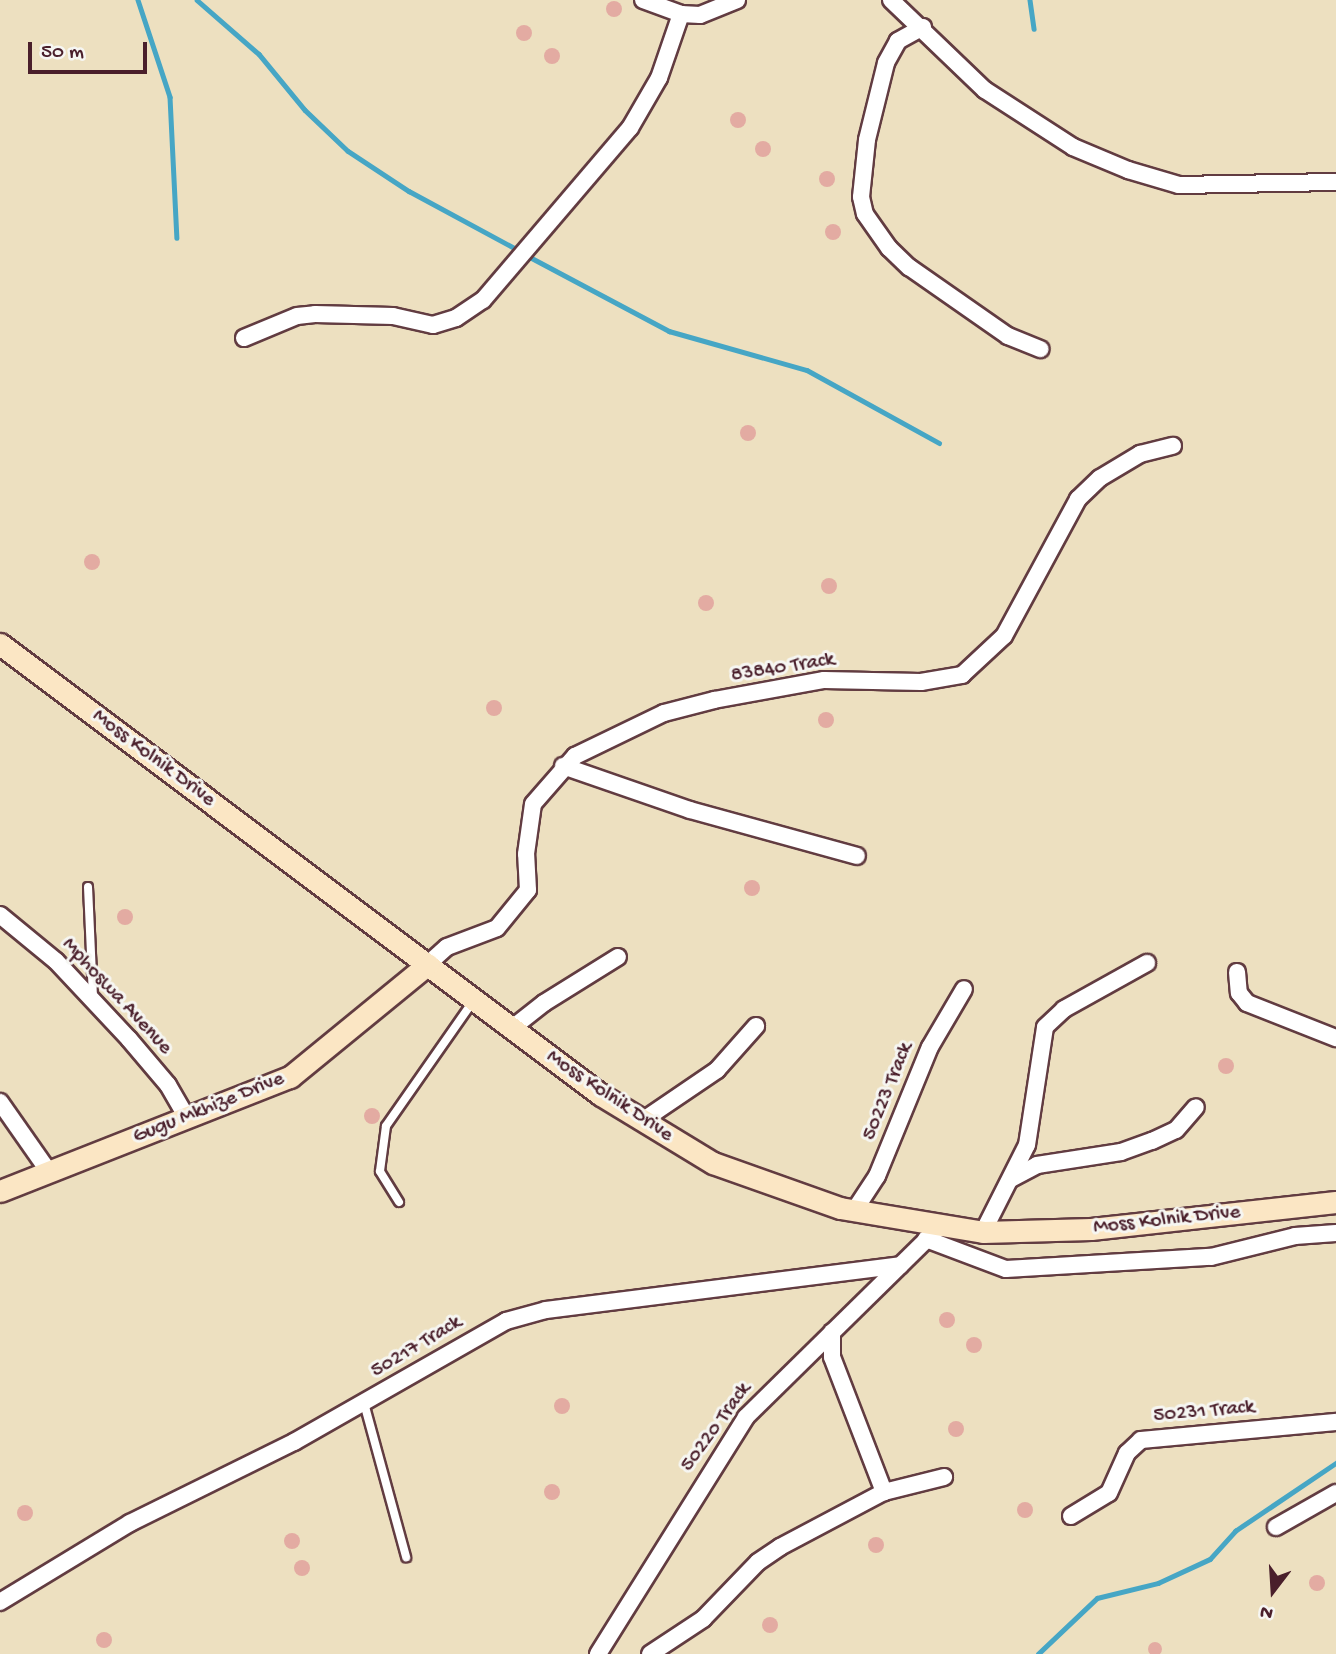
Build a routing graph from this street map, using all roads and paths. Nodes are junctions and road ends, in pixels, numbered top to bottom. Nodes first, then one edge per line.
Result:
1 (643, 0) edge
2 (737, 0) edge
3 (896, 1) edge
4 (681, 14) junction
5 (923, 27) junction
6 (1336, 182) edge
7 (244, 338) dead end
8 (1040, 349) dead end
9 (1173, 446) dead end
10 (0, 644) edge
11 (563, 766) junction
12 (857, 856) dead end
13 (88, 887) dead end
14 (0, 915) edge
15 (618, 957) dead end
16 (1147, 963) dead end
17 (428, 964) junction
18 (1237, 972) dead end
19 (964, 989) dead end
20 (93, 1000) junction
21 (474, 1000) junction
22 (756, 1026) dead end
23 (511, 1029) junction
24 (1336, 1038) edge
25 (0, 1102) edge
26 (1196, 1107) dead end
27 (188, 1119) junction
28 (642, 1121) junction
29 (49, 1171) junction
30 (1011, 1179) junction
31 (0, 1191) edge
32 (399, 1202) dead end
33 (1336, 1202) edge
34 (854, 1211) junction
35 (983, 1232) junction
36 (932, 1233) junction
37 (1336, 1233) edge
38 (900, 1265) junction
39 (832, 1332) junction
40 (364, 1404) junction
41 (1336, 1422) edge
42 (944, 1477) dead end
43 (884, 1492) junction
44 (1336, 1493) edge
45 (1071, 1516) dead end
46 (1276, 1527) dead end
47 (405, 1557) dead end
48 (0, 1602) edge
49 (598, 1654) edge
50 (650, 1654) edge

1 - 4 street
2 - 4 street
3 - 5 street
4 - 7 street
5 - 6 street
5 - 8 street
9 - 11 street, 83840 Track
10 - 17 main road, Moss Kolnik Drive
11 - 12 street
11 - 17 street, 83840 Track
13 - 20 lane
14 - 20 street, Mphoswa Avenue
15 - 23 street
16 - 30 street
17 - 21 main road, Moss Kolnik Drive
17 - 27 main road, Gugu Mkhize Drive
18 - 24 street
19 - 34 street, 50223 Track
20 - 27 street, Mphoswa Avenue
21 - 23 main road, Moss Kolnik Drive
21 - 32 lane
22 - 28 street
23 - 28 main road, Moss Kolnik Drive
25 - 29 street
26 - 30 street
27 - 29 main road, Gugu Mkhize Drive
28 - 34 main road, Moss Kolnik Drive
29 - 31 main road, Gugu Mkhize Drive
30 - 35 street
33 - 35 main road, Moss Kolnik Drive
34 - 36 main road, Moss Kolnik Drive
35 - 36 main road, Moss Kolnik Drive
36 - 37 street
36 - 38 street, 50220 Track
38 - 39 street, 50220 Track
38 - 40 street, 50217 Track
39 - 43 street
39 - 49 street, 50220 Track
40 - 47 lane
40 - 48 street, 50217 Track
41 - 45 street, 50231 Track
42 - 43 street
43 - 50 street
44 - 46 street

